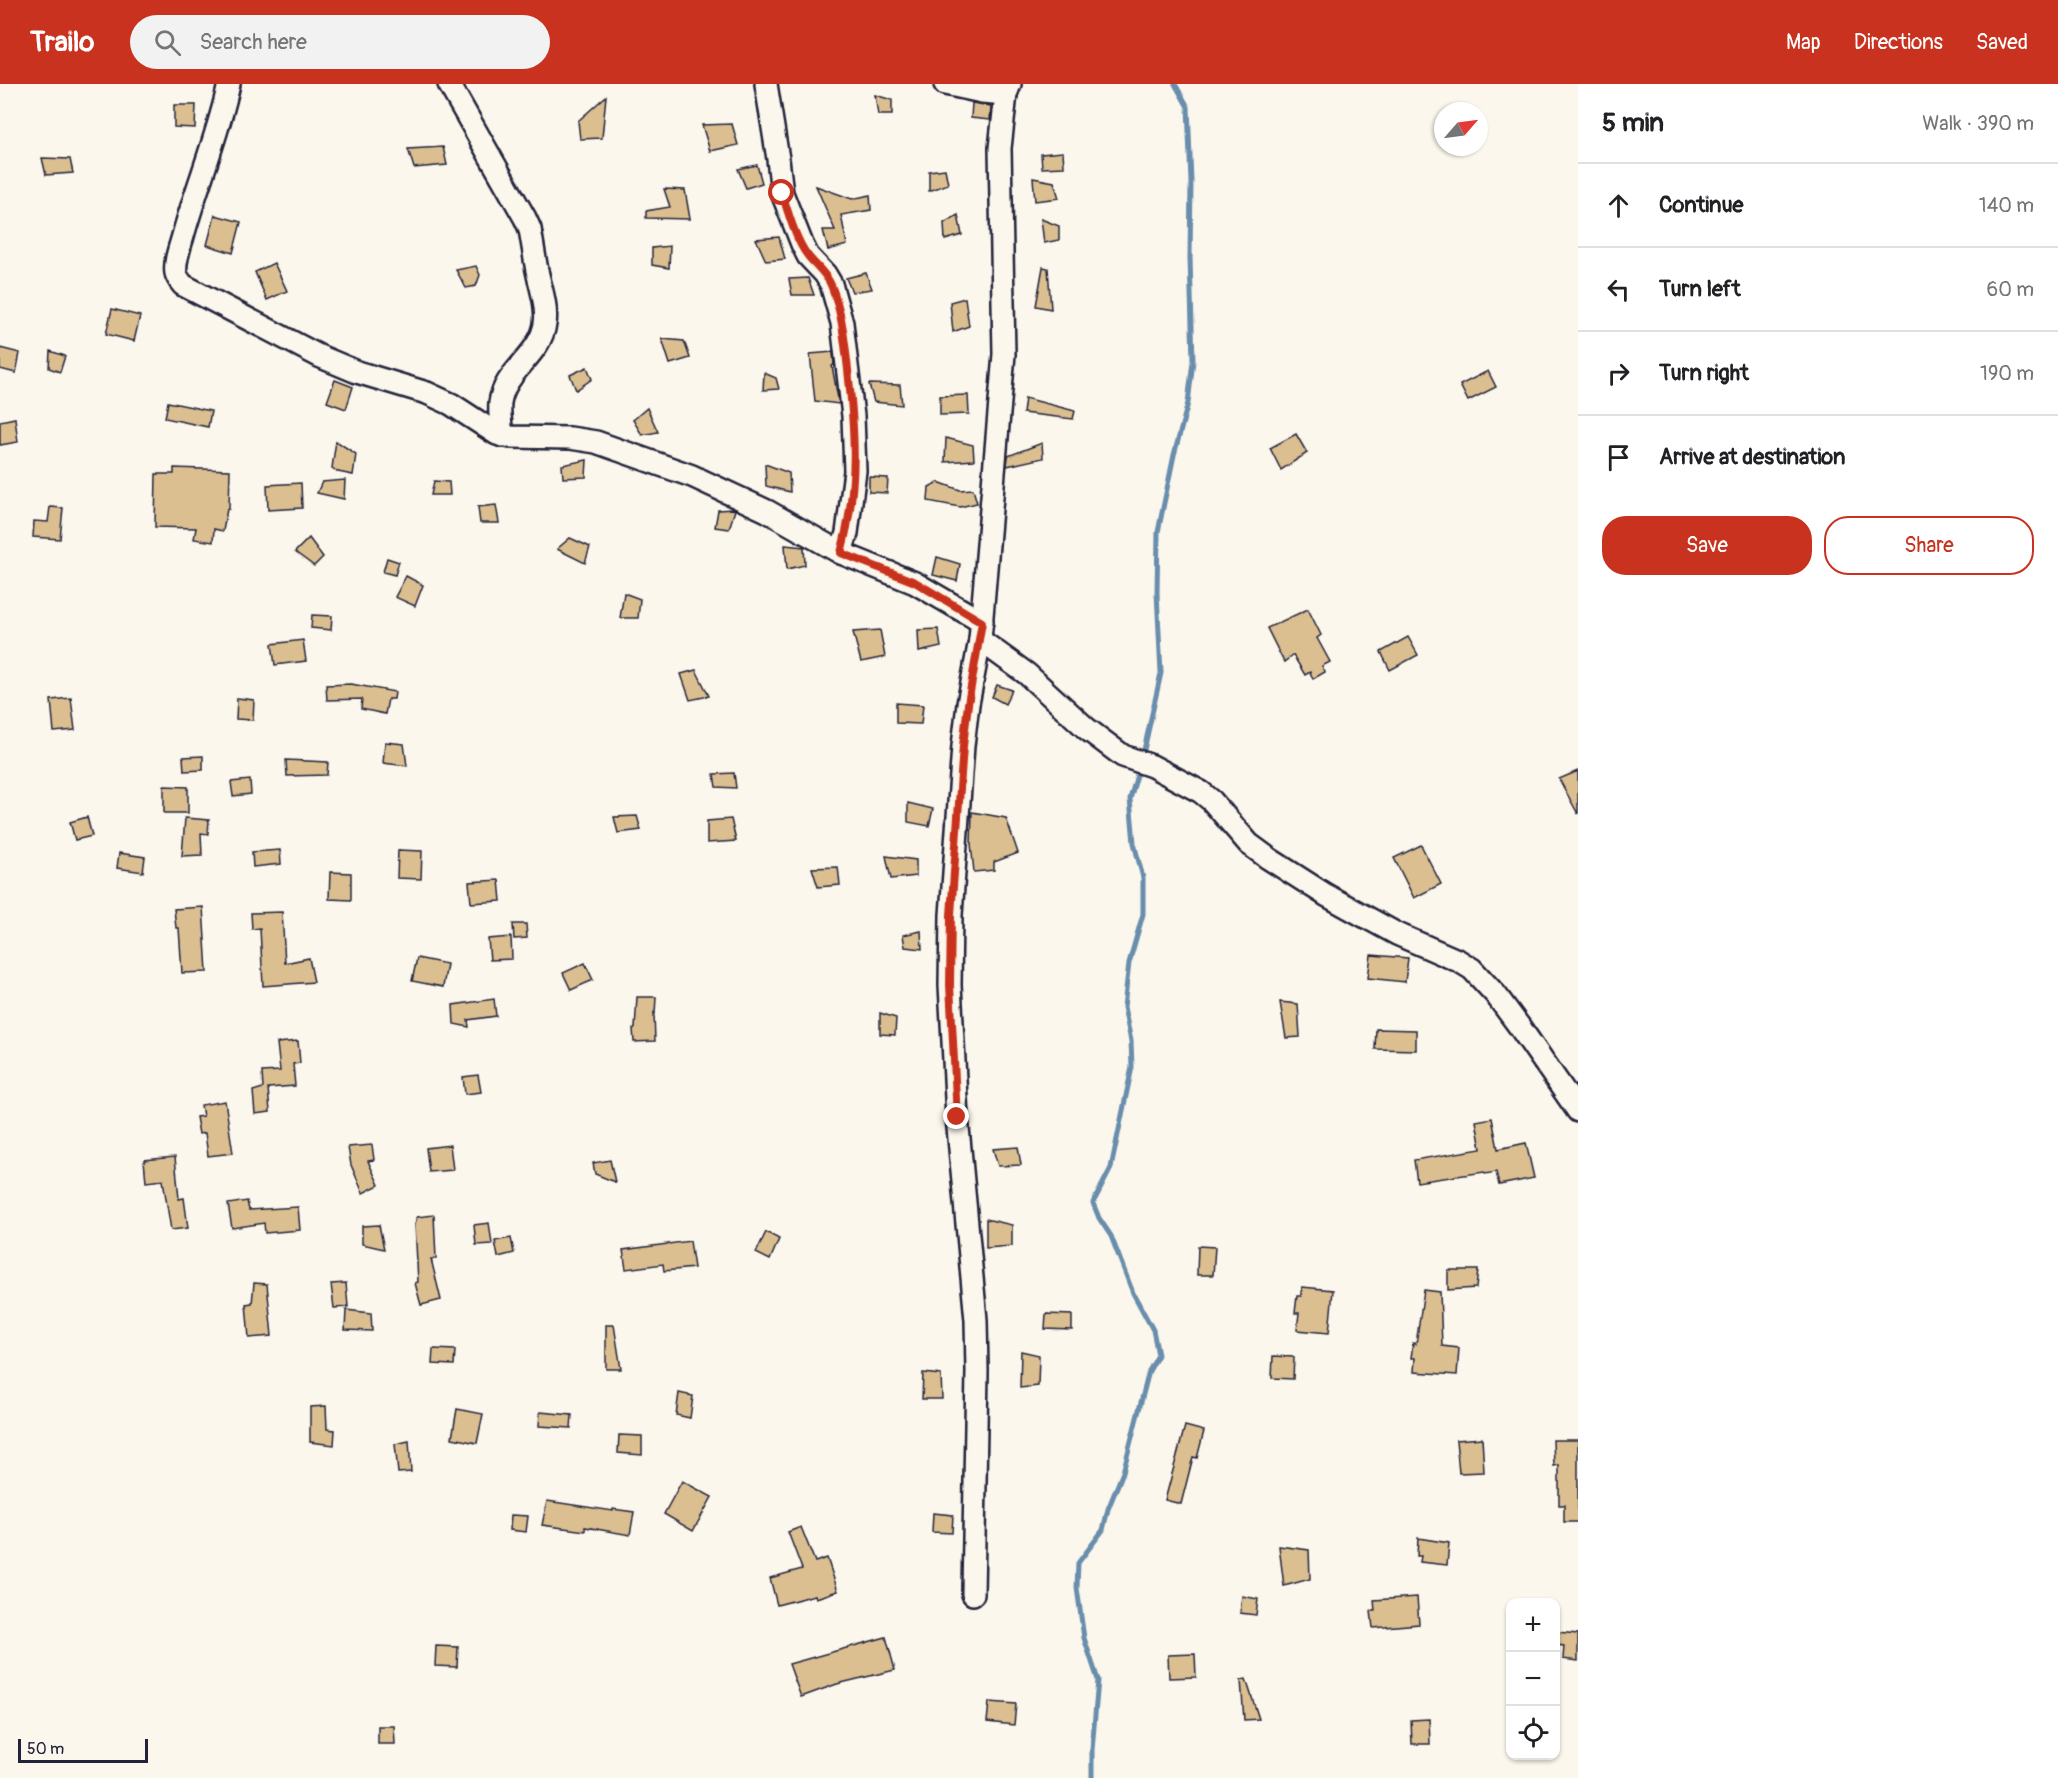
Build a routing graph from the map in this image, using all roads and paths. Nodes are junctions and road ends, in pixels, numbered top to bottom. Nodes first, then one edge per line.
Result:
1 (229, 84) edge
2 (449, 84) edge
3 (766, 84) edge
4 (945, 84) edge
5 (1008, 89) edge
6 (502, 436) junction
7 (841, 553) junction
8 (981, 631) junction
9 (1578, 1111) edge
10 (973, 1594) dead end

1 - 6 street
2 - 6 street
3 - 7 street
4 - 5 street
5 - 8 street
6 - 7 street
7 - 8 street
8 - 9 street
8 - 10 street

